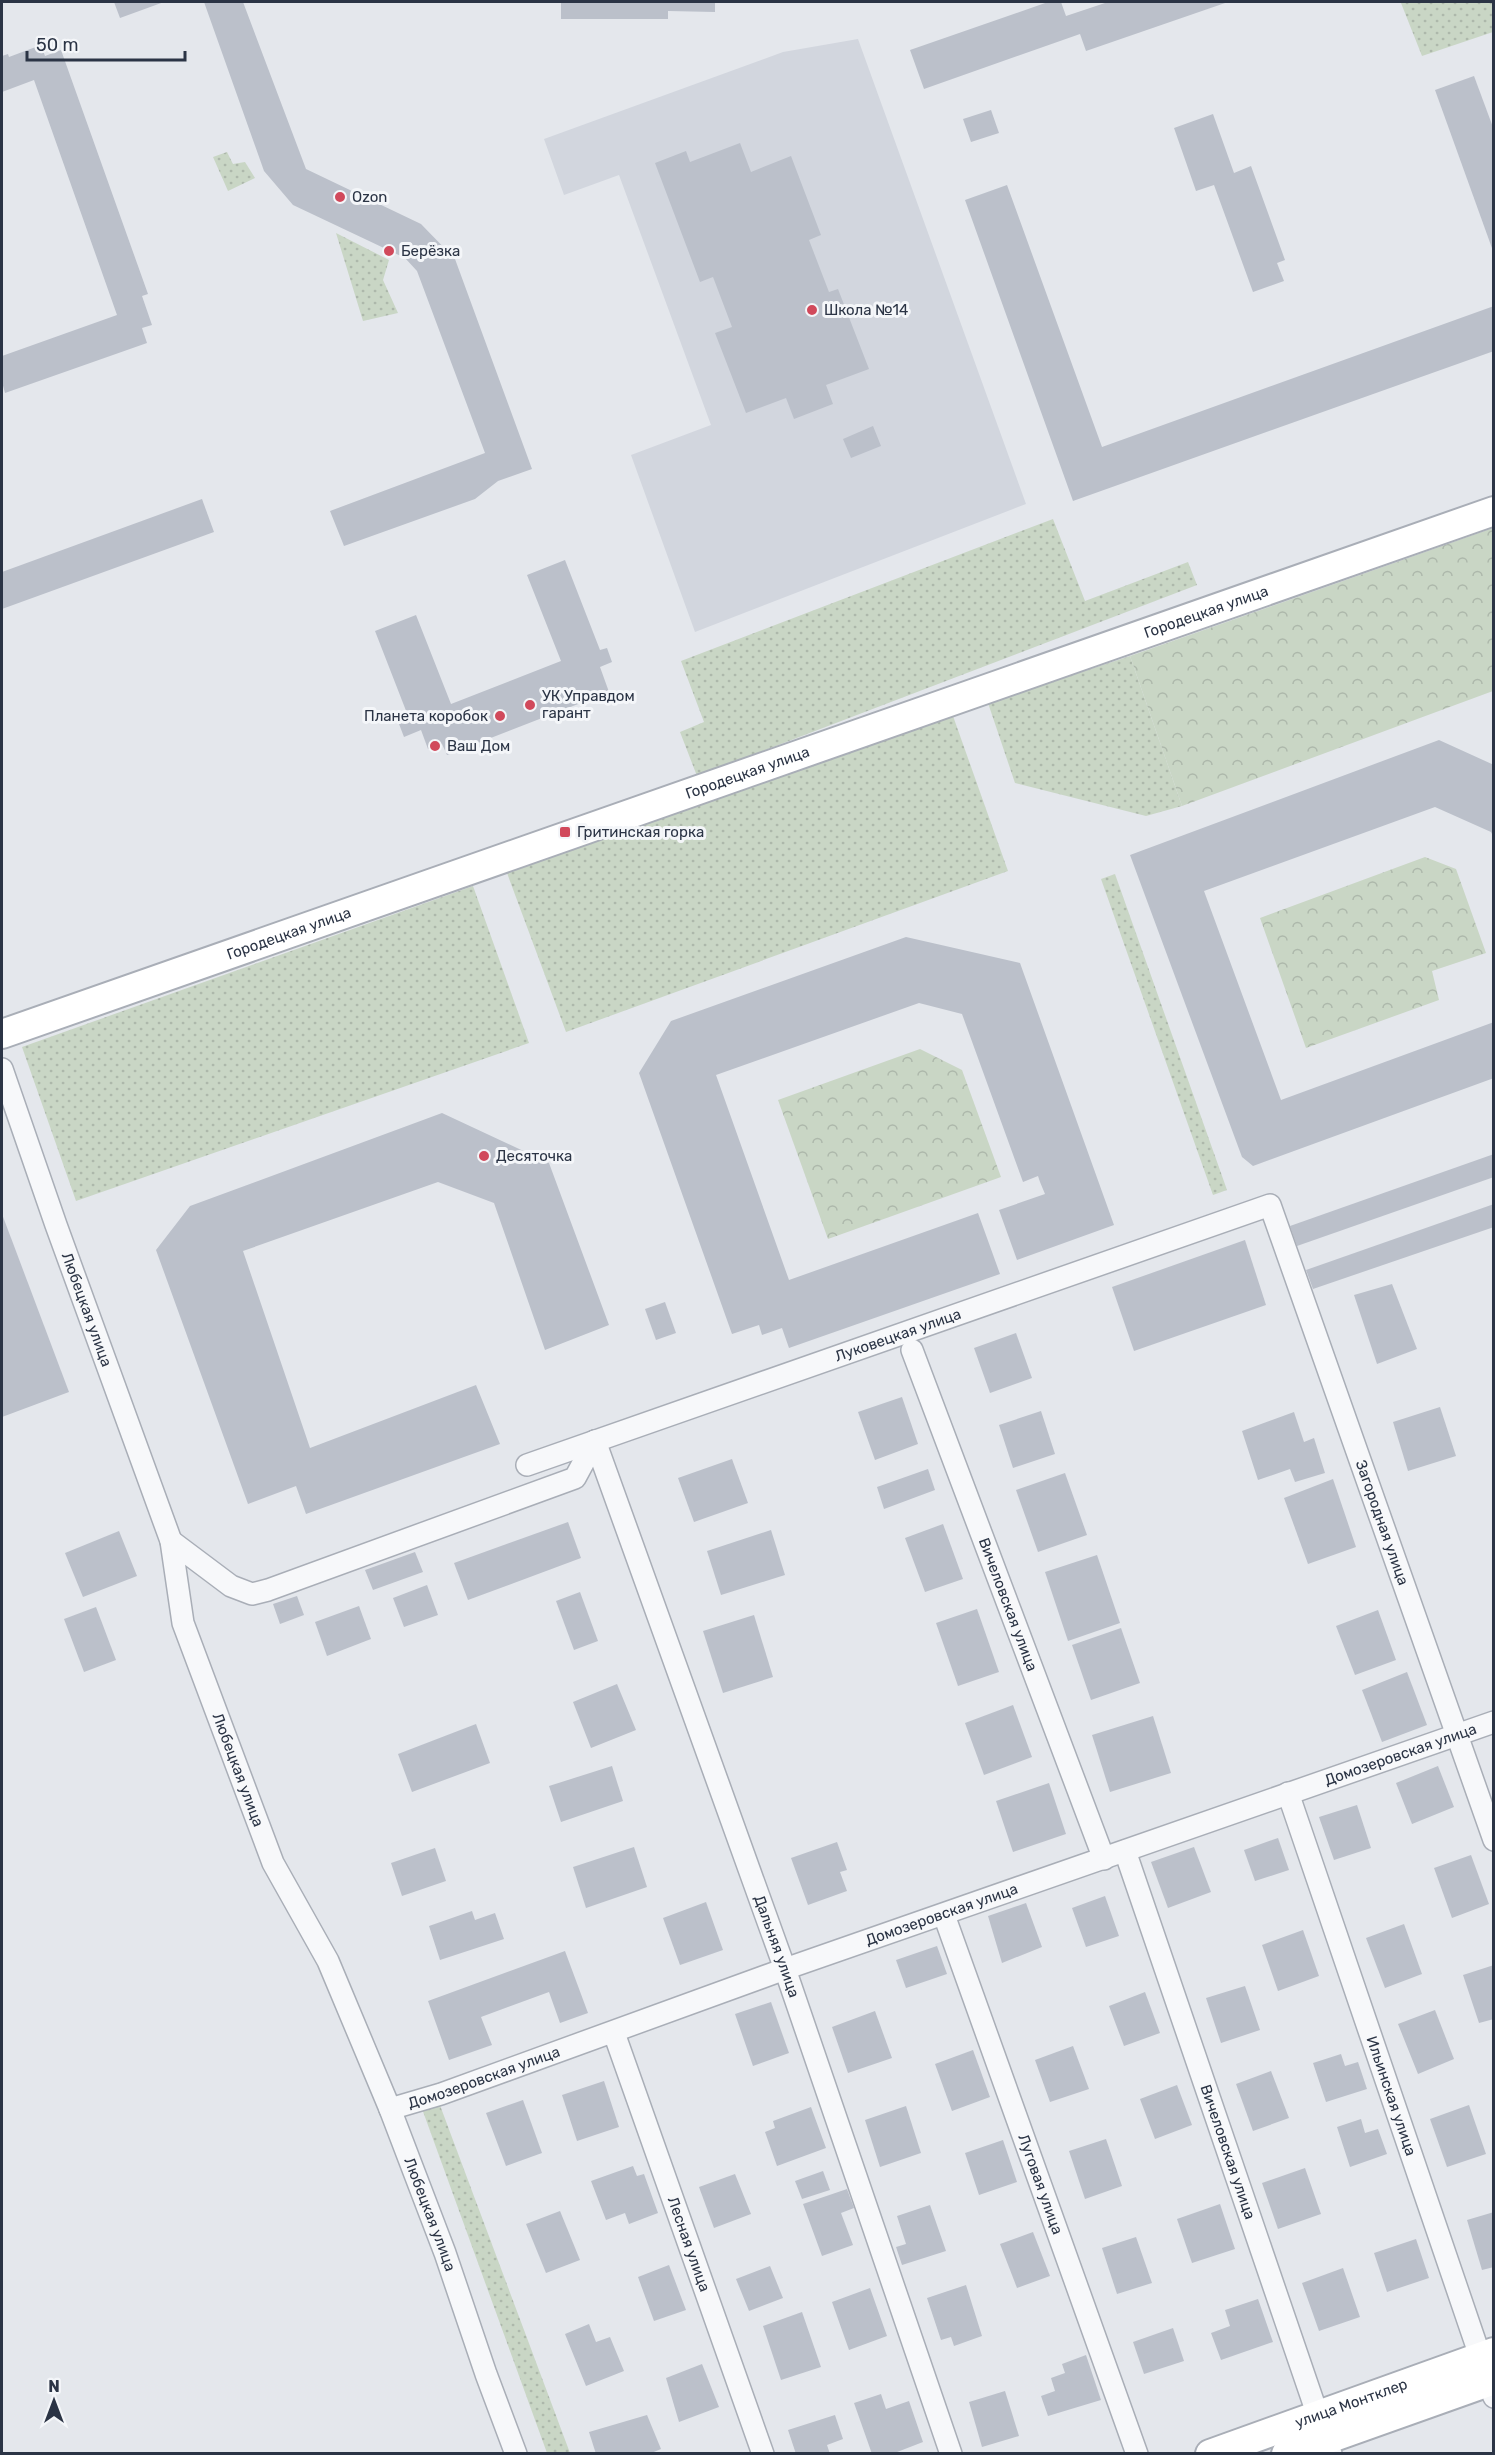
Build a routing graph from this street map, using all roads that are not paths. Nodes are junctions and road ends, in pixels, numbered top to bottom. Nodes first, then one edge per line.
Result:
1 (1494, 511) edge
2 (2, 1034) edge
3 (2, 1069) edge
4 (1270, 1205) joint
5 (912, 1350) dead end
6 (595, 1441) junction
7 (527, 1465) dead end
8 (171, 1541) junction
9 (1494, 1722) edge
10 (1457, 1734) junction
11 (1288, 1793) junction
12 (1494, 1840) edge
13 (1125, 1851) junction
14 (1104, 1858) junction
15 (944, 1915) junction
16 (785, 1969) junction
17 (614, 2033) junction
18 (390, 2109) junction
19 (1490, 2373) edge
20 (1325, 2436) edge
21 (516, 2454) edge
22 (763, 2454) edge
23 (951, 2454) edge
24 (1137, 2454) edge
25 (1210, 2454) edge
26 (1286, 2454) edge

1 - 2 street, Городецкая улица
3 - 8 street, Любецкая улица
4 - 6 street, Луковецкая улица
4 - 10 street, Загородная улица
5 - 14 street, Вичеловская улица
6 - 7 street, Луковецкая улица
6 - 8 street
6 - 16 street, Дальняя улица
8 - 18 street, Любецкая улица
9 - 10 street, Домозеровская улица
10 - 11 street, Домозеровская улица
10 - 12 street, Загородная улица
11 - 13 street, Домозеровская улица
11 - 19 street, Ильинская улица
13 - 14 street, Домозеровская улица
13 - 20 street, Вичеловская улица
14 - 15 street, Домозеровская улица
15 - 16 street, Домозеровская улица
15 - 24 street, Луговая улица
16 - 17 street, Домозеровская улица
16 - 23 street, Дальняя улица
17 - 18 street, Домозеровская улица
17 - 22 street, Лесная улица
18 - 21 street, Любецкая улица
19 - 20 street, улица Монтклер
20 - 25 street, улица Монтклер
20 - 26 street, улица Монтклер

